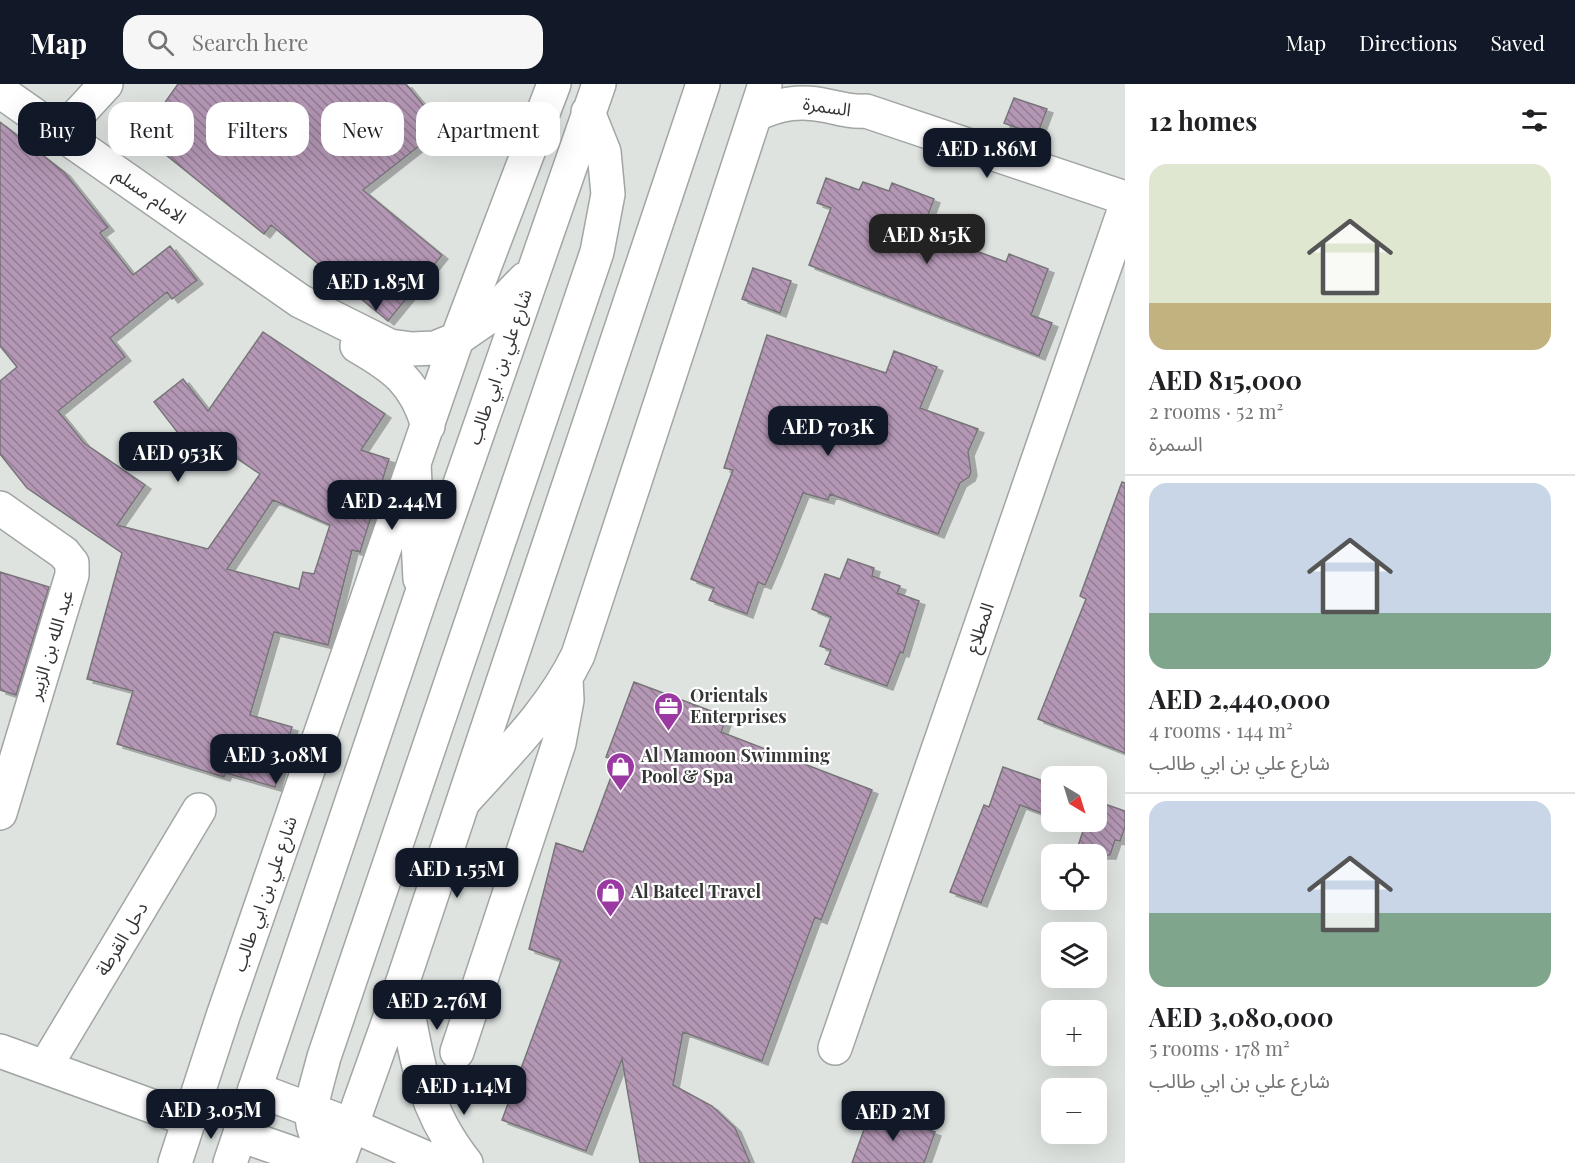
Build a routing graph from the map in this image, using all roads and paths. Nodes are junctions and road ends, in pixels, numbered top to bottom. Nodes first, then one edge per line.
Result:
1 (106, 84) edge
2 (531, 84) edge
3 (554, 84) edge
4 (703, 84) edge
5 (765, 84) edge
6 (818, 84) edge
7 (0, 91) edge
8 (594, 98) edge
9 (89, 102) edge
10 (537, 102) edge
11 (548, 102) edge
12 (18, 104) edge
13 (866, 111) junction
14 (755, 115) junction
15 (92, 156) edge
16 (527, 156) edge
17 (1125, 198) edge
18 (1125, 208) edge
19 (534, 268) junction
20 (300, 301) junction
21 (457, 339) junction
22 (428, 426) junction
23 (414, 464) junction
24 (0, 508) edge
25 (421, 596) junction
26 (566, 679) junction
27 (523, 736) junction
28 (9, 748) edge
29 (549, 770) junction
30 (464, 801) junction
31 (199, 810) dead end
32 (0, 813) edge
33 (403, 981) junction
34 (836, 1048) dead end
35 (0, 1051) edge
36 (457, 1052) dead end
37 (45, 1067) junction
38 (255, 1089) junction
39 (311, 1110) junction
40 (190, 1120) junction
41 (351, 1125) junction
42 (235, 1149) edge
43 (175, 1163) edge
44 (321, 1163) edge
45 (332, 1163) edge
46 (338, 1163) edge
47 (438, 1163) edge
48 (466, 1163) edge

1 - 9 street
2 - 10 street
3 - 11 street, شارع علي بن ابي طالب
4 - 30 street
5 - 14 street
6 - 13 street, السمرة
7 - 12 street, الامام مسلم
8 - 19 street, شارع علي بن ابي طالب
8 - 39 street
13 - 14 street, السمرة
13 - 17 street, السمرة
14 - 26 street
15 - 20 street, الامام مسلم
16 - 21 street, شارع علي بن ابي طالب
18 - 34 street, المطلاع
19 - 21 street, الامام مسلم
19 - 25 street, شارع علي بن ابي طالب
20 - 21 street, الامام مسلم
20 - 22 street, الامام مسلم
21 - 22 street, شارع علي بن ابي طالب
22 - 23 street, شارع علي بن ابي طالب
23 - 25 street
23 - 40 street, شارع علي بن ابي طالب
24 - 28 street, عبد الله بن الزبير
25 - 38 street, شارع علي بن ابي طالب
26 - 27 street
26 - 29 street
27 - 29 street
27 - 30 street
28 - 32 street, عبد الله بن الزبير
29 - 36 street
30 - 33 street
31 - 37 street, دحل القرطة
33 - 41 street
33 - 48 street
35 - 37 street
37 - 40 street
38 - 39 street
38 - 42 street, شارع علي بن ابي طالب
39 - 41 street
39 - 45 street
40 - 43 street, شارع علي بن ابي طالب
41 - 46 street
41 - 47 street
42 - 44 street

